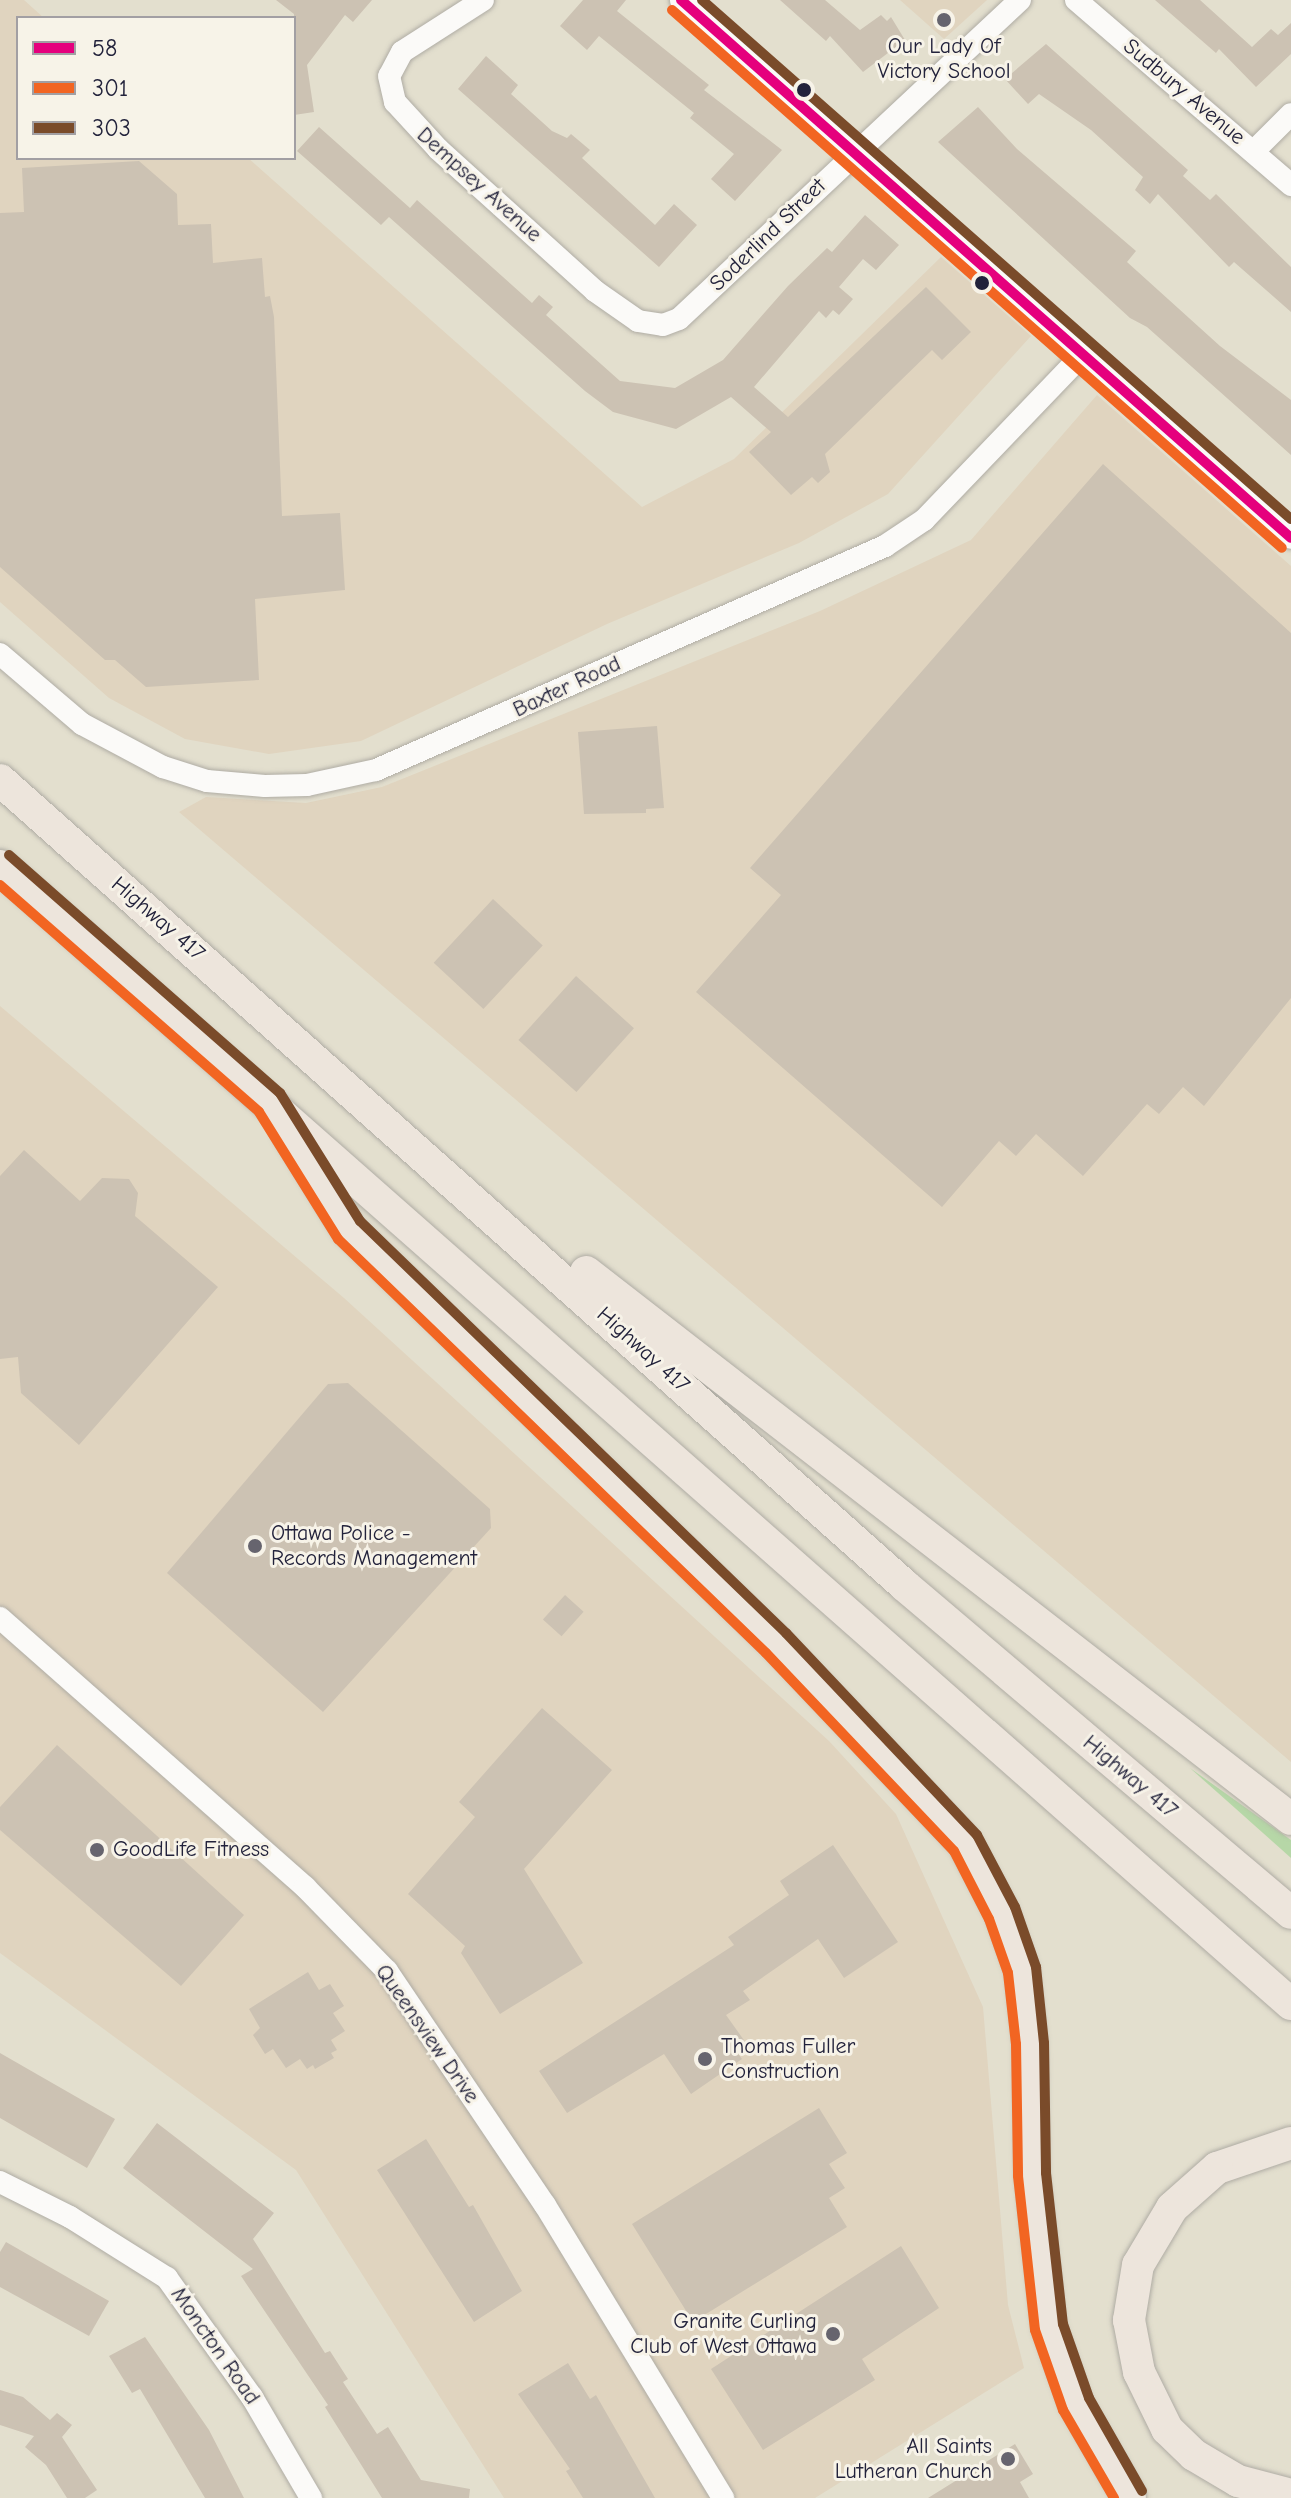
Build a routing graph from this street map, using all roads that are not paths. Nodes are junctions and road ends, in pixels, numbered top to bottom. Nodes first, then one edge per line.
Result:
1 (483, 0) edge
2 (681, 0) edge
3 (1020, 0) edge
4 (1076, 0) edge
5 (1291, 114) edge
6 (1254, 151) junction
7 (853, 153) junction
8 (1291, 185) edge
9 (691, 308) joint
10 (1083, 354) junction
11 (1291, 538) edge
12 (0, 654) edge
13 (0, 780) edge
14 (0, 866) edge
15 (270, 1103) junction
16 (390, 1123) junction
17 (0, 1618) edge
18 (1291, 1819) edge
19 (1291, 1913) edge
20 (1291, 2004) edge
21 (1291, 2143) edge
22 (0, 2182) edge
23 (1291, 2495) edge
24 (311, 2498) edge
25 (723, 2498) edge
26 (1130, 2498) edge

1 - 9 street, Dempsey Avenue
2 - 7 street
3 - 7 street, Soderlind Street
4 - 6 street, Sudbury Avenue
5 - 6 street
6 - 8 street, Sudbury Avenue
7 - 9 street, Soderlind Street
7 - 10 street
10 - 11 street
10 - 12 street, Baxter Road
13 - 16 highway, Highway 417
14 - 15 highway
15 - 20 highway
15 - 26 highway
16 - 18 highway
16 - 19 highway, Highway 417
17 - 25 street, Queensview Drive
21 - 23 highway
22 - 24 street, Moncton Road

